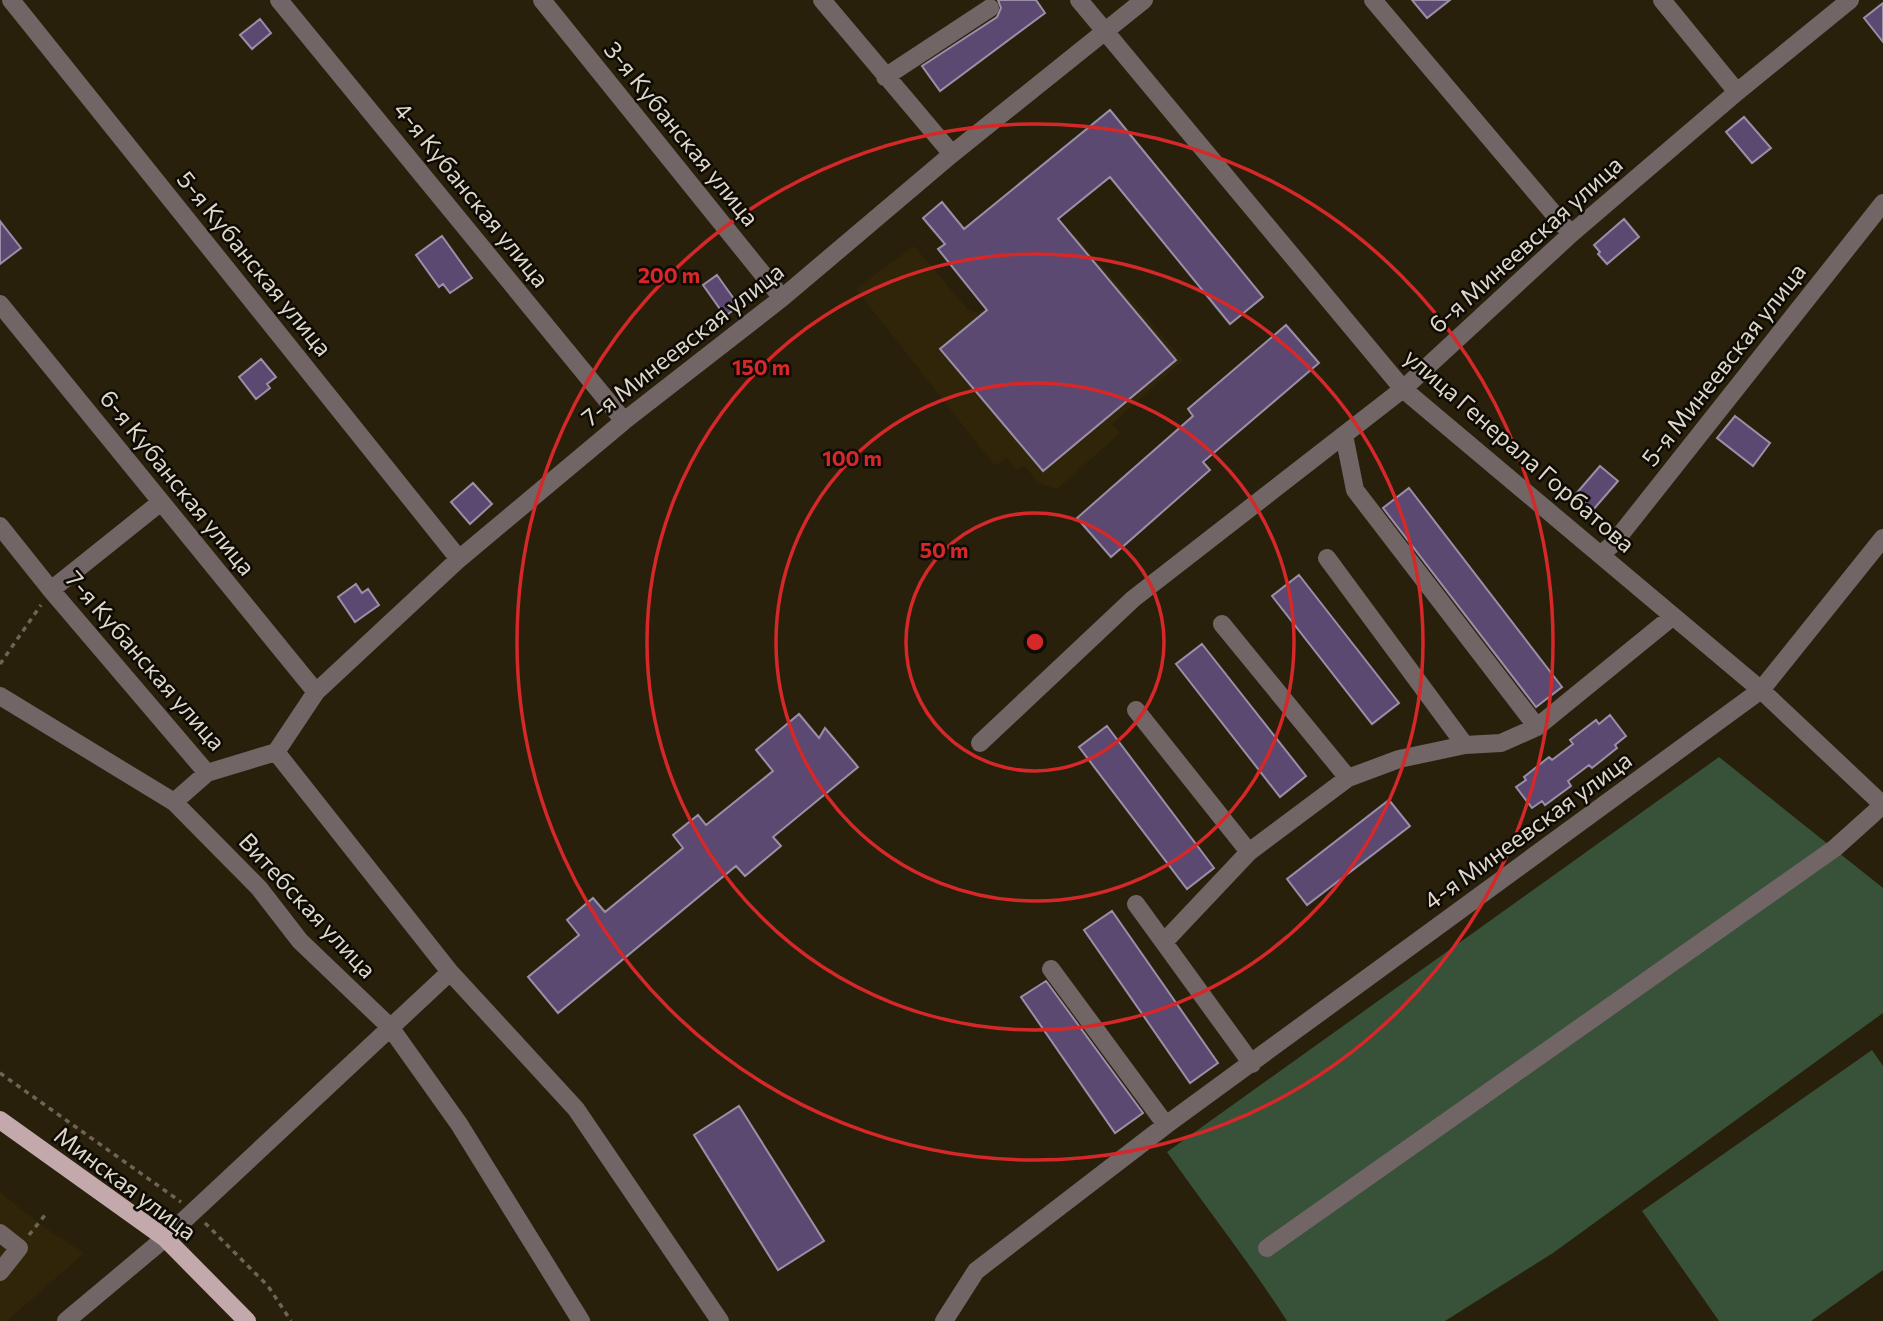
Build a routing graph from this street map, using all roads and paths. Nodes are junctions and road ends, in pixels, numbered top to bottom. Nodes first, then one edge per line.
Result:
1 (5, 0) edge
2 (11, 0) edge
3 (279, 0) edge
4 (541, 0) edge
5 (822, 0) edge
6 (1079, 0) edge
7 (1144, 0) edge
8 (1373, 0) edge
9 (1662, 0) edge
10 (1850, 0) edge
11 (0, 4) edge
12 (990, 8) dead end
13 (1104, 32) junction
14 (885, 77) junction
15 (1737, 92) junction
16 (952, 154) junction
17 (1883, 203) edge
18 (1571, 234) junction
19 (782, 298) junction
20 (0, 303) edge
21 (1403, 389) junction
22 (624, 421) junction
23 (1344, 435) junction
24 (161, 502) junction
25 (0, 526) edge
26 (1883, 538) edge
27 (1600, 555) junction
28 (1327, 558) dead end
29 (459, 559) junction
30 (51, 590) junction
31 (1672, 617) junction
32 (1222, 624) dead end
33 (0, 664) edge
34 (1760, 690) junction
35 (316, 692) junction
36 (0, 696) edge
37 (1136, 710) dead end
38 (1536, 727) junction
39 (979, 743) dead end
40 (1465, 745) junction
41 (276, 752) junction
42 (207, 773) junction
43 (1348, 778) junction
44 (174, 802) junction
45 (1883, 805) edge
46 (1249, 852) junction
47 (1136, 904) dead end
48 (1164, 942) junction
49 (1051, 969) dead end
50 (450, 972) junction
51 (390, 1027) junction
52 (1252, 1063) junction
53 (0, 1073) edge
54 (0, 1120) edge
55 (1166, 1125) junction
56 (194, 1212) junction
57 (44, 1215) dead end
58 (38, 1223) dead end
59 (0, 1233) edge
60 (165, 1238) junction
61 (1268, 1248) dead end
62 (0, 1272) edge
63 (66, 1321) edge
64 (247, 1321) edge
65 (291, 1321) edge
66 (581, 1321) edge
67 (720, 1321) edge
68 (944, 1321) edge

1 - 11 street
2 - 29 street, 5-я Кубанская улица
3 - 22 street, 4-я Кубанская улица
4 - 19 street, 3-я Кубанская улица
5 - 14 street
6 - 13 street, улица Генерала Горбатова
7 - 13 street, 7-я Минеевская улица
8 - 18 street
9 - 15 street
10 - 15 street, 6-я Минеевская улица
12 - 14 street
13 - 16 street, 7-я Минеевская улица
13 - 21 street, улица Генерала Горбатова
14 - 16 street
15 - 18 street, 6-я Минеевская улица
16 - 19 street, 7-я Минеевская улица
17 - 27 street, 5-я Минеевская улица
18 - 21 street, 6-я Минеевская улица
19 - 22 street, 7-я Минеевская улица
20 - 24 street, 6-я Кубанская улица
21 - 23 street, 6-я Минеевская улица
21 - 27 street, улица Генерала Горбатова
22 - 29 street, 7-я Минеевская улица
23 - 38 street
23 - 39 street, 6-я Минеевская улица
24 - 30 street
24 - 35 street, 6-я Кубанская улица
25 - 30 street, 7-я Кубанская улица
26 - 34 street, 4-я Минеевская улица
27 - 31 street, улица Генерала Горбатова
28 - 40 street
29 - 35 street, 7-я Минеевская улица
30 - 33 path
30 - 42 street, 7-я Кубанская улица
31 - 34 street, улица Генерала Горбатова
31 - 38 street
32 - 43 street
34 - 45 street, улица Генерала Горбатова
34 - 52 street, 4-я Минеевская улица
35 - 41 street, 7-я Минеевская улица
36 - 44 street, Витебская улица
37 - 46 street
38 - 40 street
40 - 43 street
41 - 42 street, 7-я Кубанская улица
41 - 50 street
42 - 44 street
43 - 46 street
44 - 51 street, Витебская улица
45 - 61 street
46 - 48 street
47 - 48 street
48 - 52 street
49 - 55 street
50 - 51 street
50 - 67 street
51 - 56 street
51 - 66 street, Витебская улица
52 - 55 street, 4-я Минеевская улица
53 - 56 path
54 - 60 main road, Минская улица
55 - 68 street, 4-я Минеевская улица
56 - 60 street
56 - 65 path
57 - 58 path
59 - 62 street
60 - 63 street
60 - 64 main road, Минская улица

